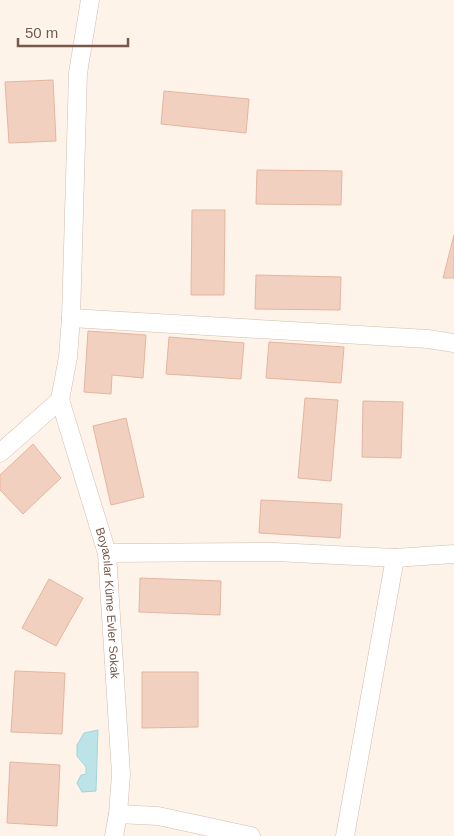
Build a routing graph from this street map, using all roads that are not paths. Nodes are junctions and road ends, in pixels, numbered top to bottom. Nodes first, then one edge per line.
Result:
1 (90, 0) edge
2 (71, 318) junction
3 (454, 343) edge
4 (60, 400) junction
5 (0, 453) edge
6 (107, 553) junction
7 (454, 554) edge
8 (395, 558) junction
9 (118, 814) junction
10 (114, 836) edge
11 (251, 836) edge
12 (345, 836) edge

1 - 2 street
2 - 3 street
2 - 4 street
4 - 5 street
4 - 6 street, Boyacılar Küme Evler Sokak
6 - 8 street
6 - 9 street, Boyacılar Küme Evler Sokak
7 - 8 street
8 - 12 street
9 - 10 street, Boyacılar Küme Evler Sokak
9 - 11 street

